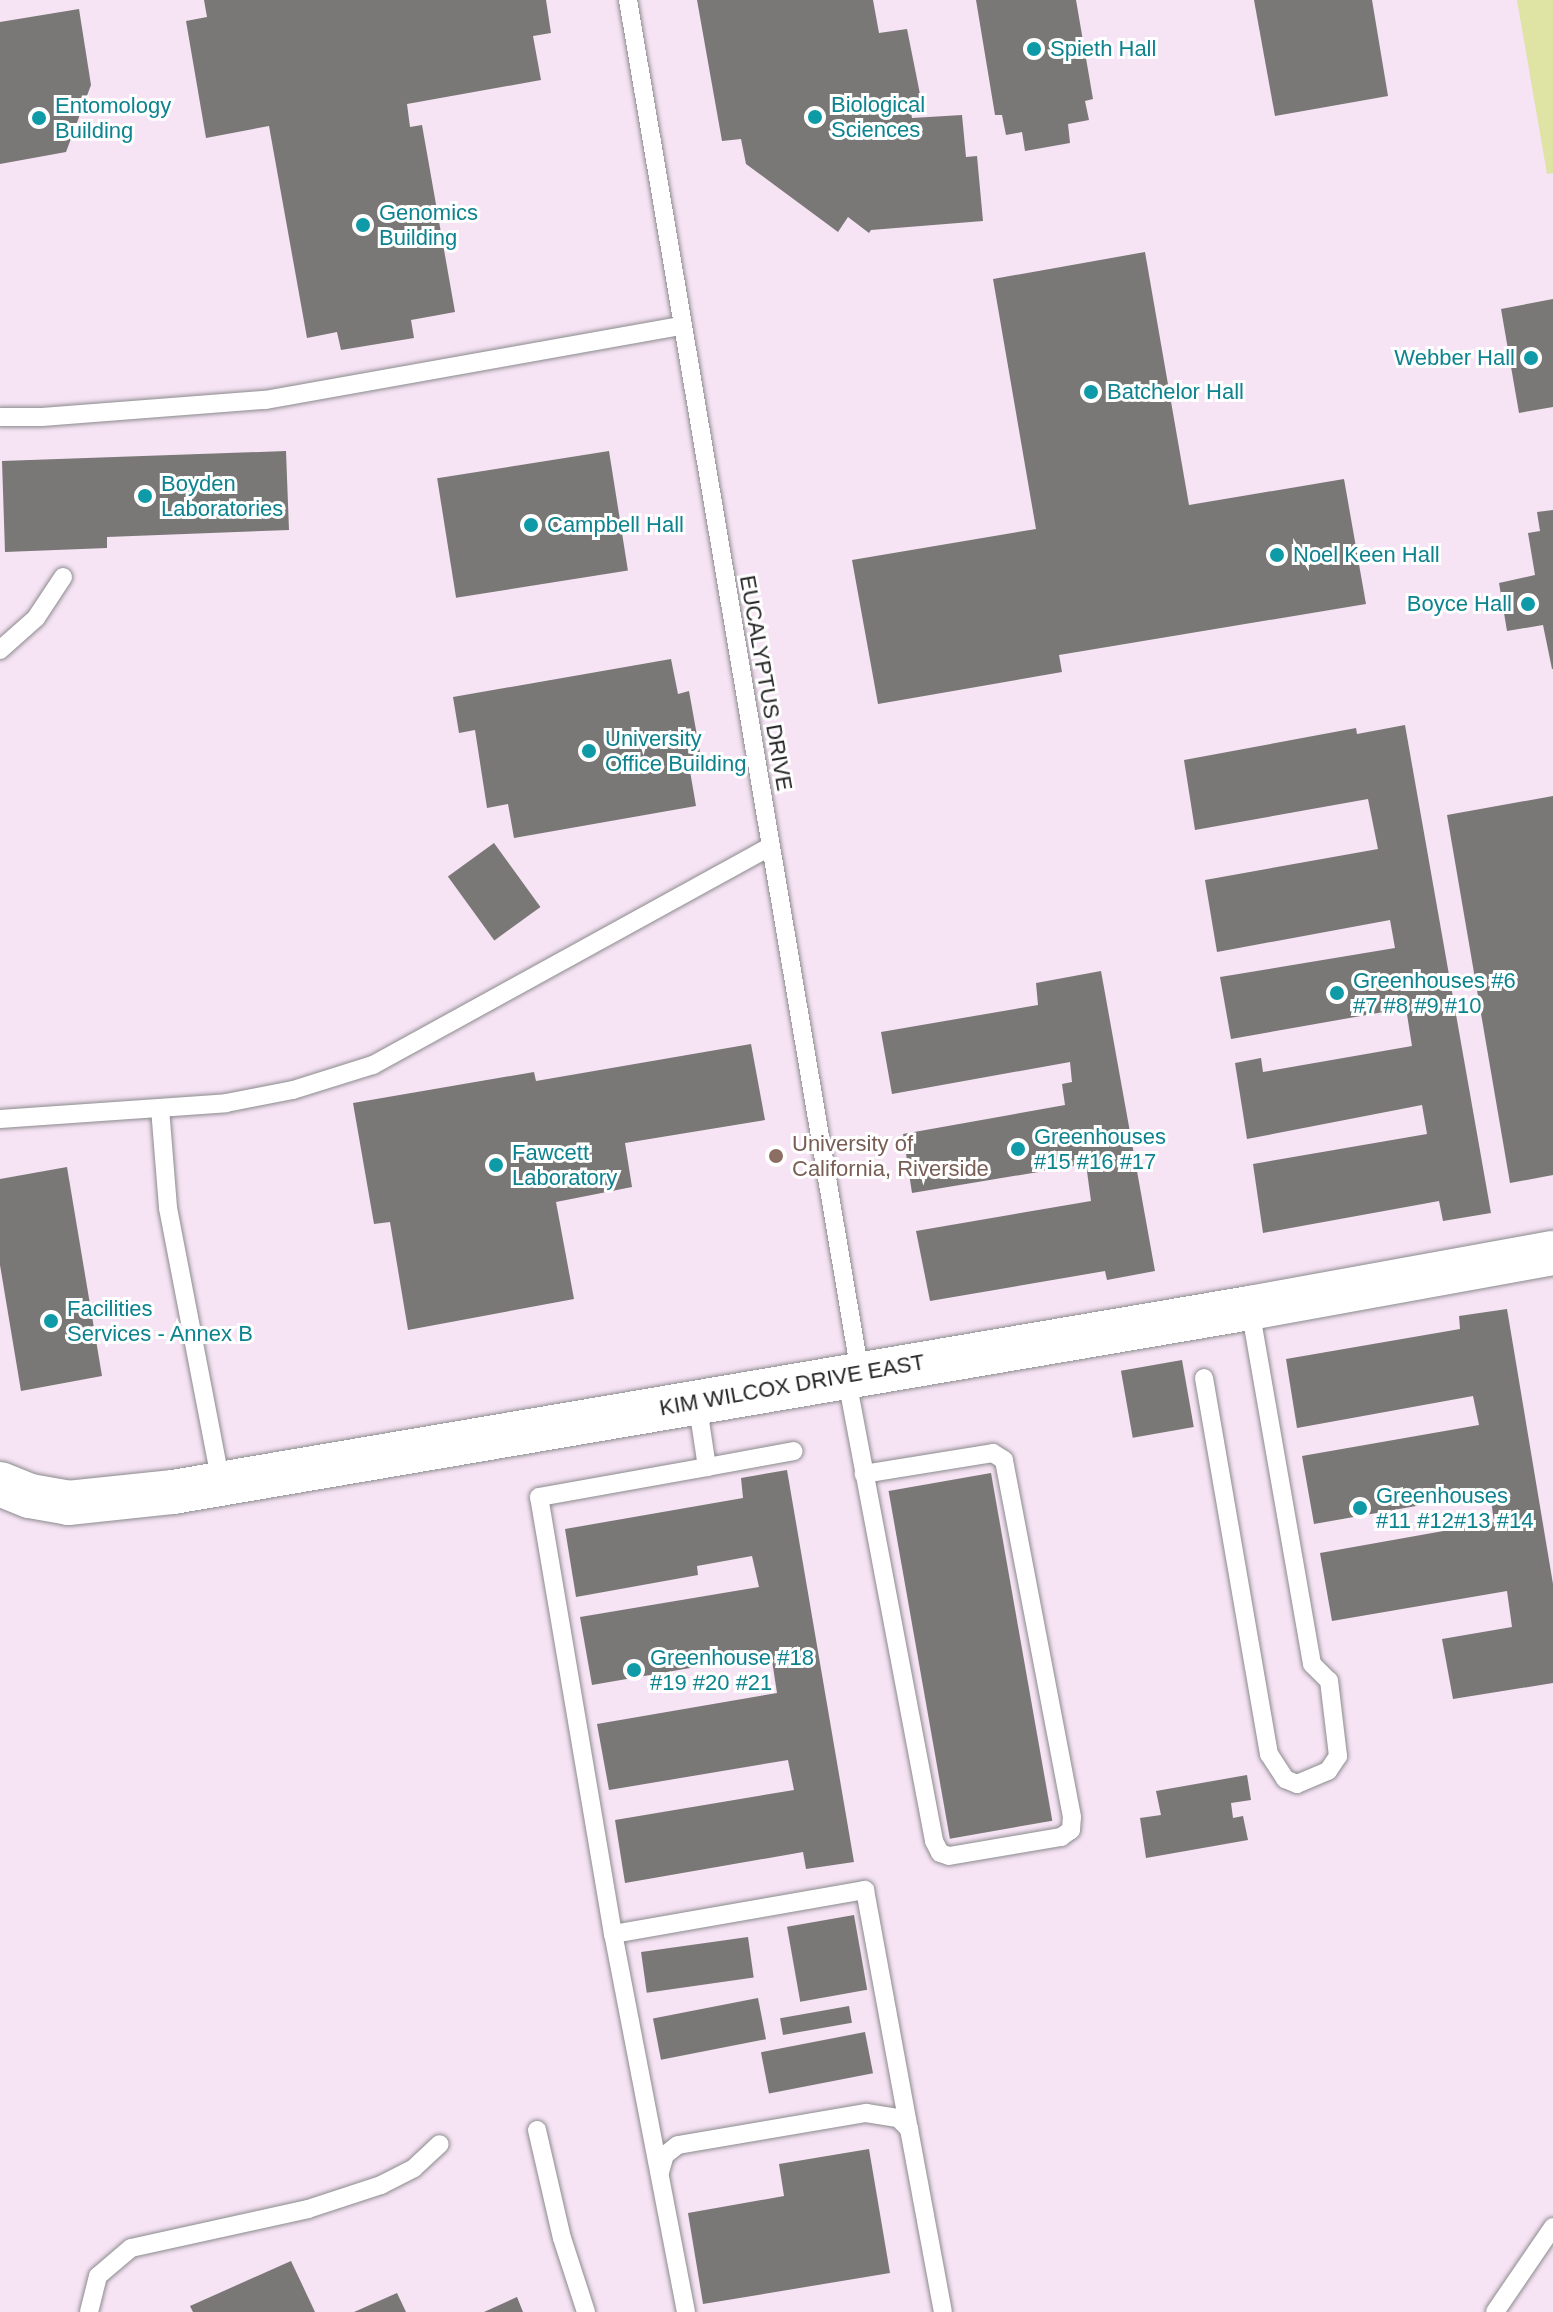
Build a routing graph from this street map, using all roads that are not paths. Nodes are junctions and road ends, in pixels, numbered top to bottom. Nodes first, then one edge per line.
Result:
1 (628, 0) edge
2 (680, 326) junction
3 (0, 417) edge
4 (63, 577) dead end
5 (0, 650) edge
6 (769, 847) junction
7 (160, 1108) junction
8 (0, 1119) edge
9 (1553, 1253) edge
10 (1250, 1308) junction
11 (853, 1374) junction
12 (1204, 1378) dead end
13 (697, 1401) junction
14 (794, 1451) dead end
15 (707, 1467) junction
16 (864, 1474) junction
17 (221, 1484) junction
18 (15, 1490) edge
19 (613, 1934) junction
20 (909, 2129) junction
21 (537, 2130) dead end
22 (440, 2144) dead end
23 (660, 2172) junction
24 (1553, 2227) edge
25 (89, 2312) edge
26 (586, 2312) edge
27 (686, 2312) edge
28 (943, 2312) edge
29 (1495, 2312) edge

1 - 2 lane, EUCALYPTUS DRIVE
2 - 3 lane
2 - 6 lane, EUCALYPTUS DRIVE
4 - 5 lane
6 - 7 lane
6 - 11 lane, EUCALYPTUS DRIVE
7 - 8 lane
7 - 17 lane
9 - 10 street, KIM WILCOX DRIVE EAST
10 - 11 street, KIM WILCOX DRIVE EAST
10 - 12 lane
11 - 13 street, KIM WILCOX DRIVE EAST
11 - 16 lane, EUCALYPTUS DRIVE
13 - 15 lane
13 - 17 street, KIM WILCOX DRIVE EAST
14 - 15 lane
15 - 19 lane
16 - 16 lane, EUCALYPTUS DRIVE
17 - 18 street, KIM WILCOX DRIVE EAST
19 - 20 lane
19 - 23 lane
20 - 23 lane
20 - 28 lane
21 - 26 lane
22 - 25 lane
23 - 27 lane
24 - 29 lane

